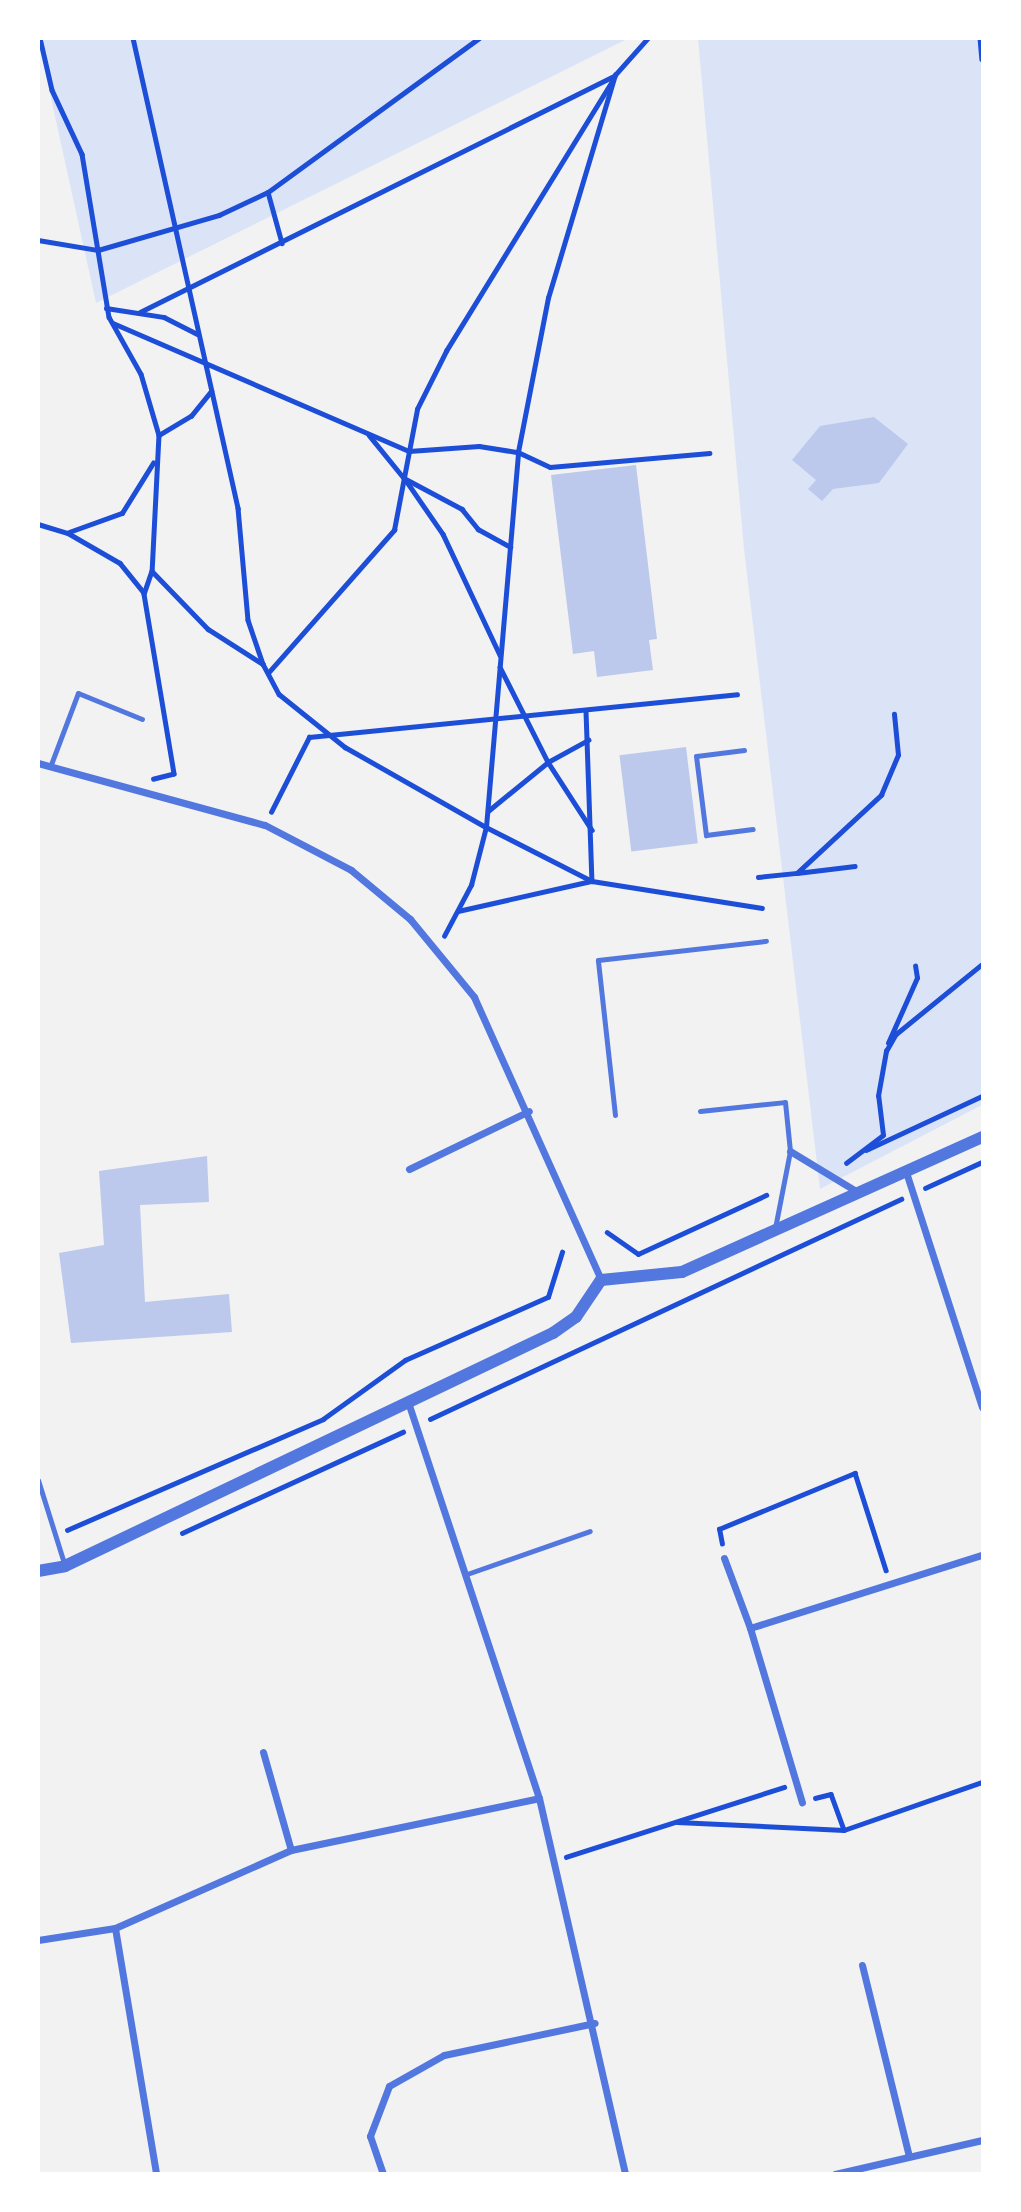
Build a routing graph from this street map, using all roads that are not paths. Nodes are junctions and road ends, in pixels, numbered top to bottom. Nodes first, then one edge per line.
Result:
1 (142, 719) dead end
2 (744, 750) dead end
3 (38, 762) edge
4 (50, 767) junction
5 (753, 829) dead end
6 (766, 941) dead end
7 (529, 1111) junction
8 (700, 1111) dead end
9 (615, 1115) dead end
10 (982, 1138) edge
11 (790, 1151) junction
12 (409, 1169) dead end
13 (906, 1172) junction
14 (860, 1193) junction
15 (774, 1234) junction
16 (601, 1280) junction
17 (409, 1405) junction
18 (982, 1407) edge
19 (38, 1480) edge
20 (590, 1531) dead end
21 (982, 1555) edge
22 (724, 1558) road end
23 (65, 1566) junction
24 (38, 1571) edge
25 (467, 1574) junction
26 (750, 1628) junction
27 (263, 1752) dead end
28 (539, 1798) junction
29 (802, 1802) road end
30 (291, 1850) junction
31 (115, 1928) junction
32 (38, 1940) edge
33 (862, 1965) dead end
34 (595, 2023) junction
35 (982, 2140) edge
36 (909, 2157) junction
37 (156, 2174) edge
38 (383, 2174) edge
39 (625, 2174) edge
40 (835, 2174) edge

1 - 4 lane
2 - 5 lane
3 - 4 street
4 - 7 street
6 - 9 lane
7 - 12 street
7 - 16 street
8 - 11 lane
10 - 13 street
11 - 14 street
11 - 15 lane
13 - 14 street
13 - 18 street
14 - 15 street
15 - 16 street
16 - 17 street
17 - 23 street
17 - 25 street
19 - 23 lane
20 - 25 lane
21 - 26 street
22 - 26 street
23 - 24 street
25 - 28 street
26 - 29 street
27 - 30 street
28 - 30 street
28 - 34 street
30 - 31 street
31 - 32 street
31 - 37 street
33 - 36 street
34 - 38 street
34 - 39 street
35 - 36 street
36 - 40 street

